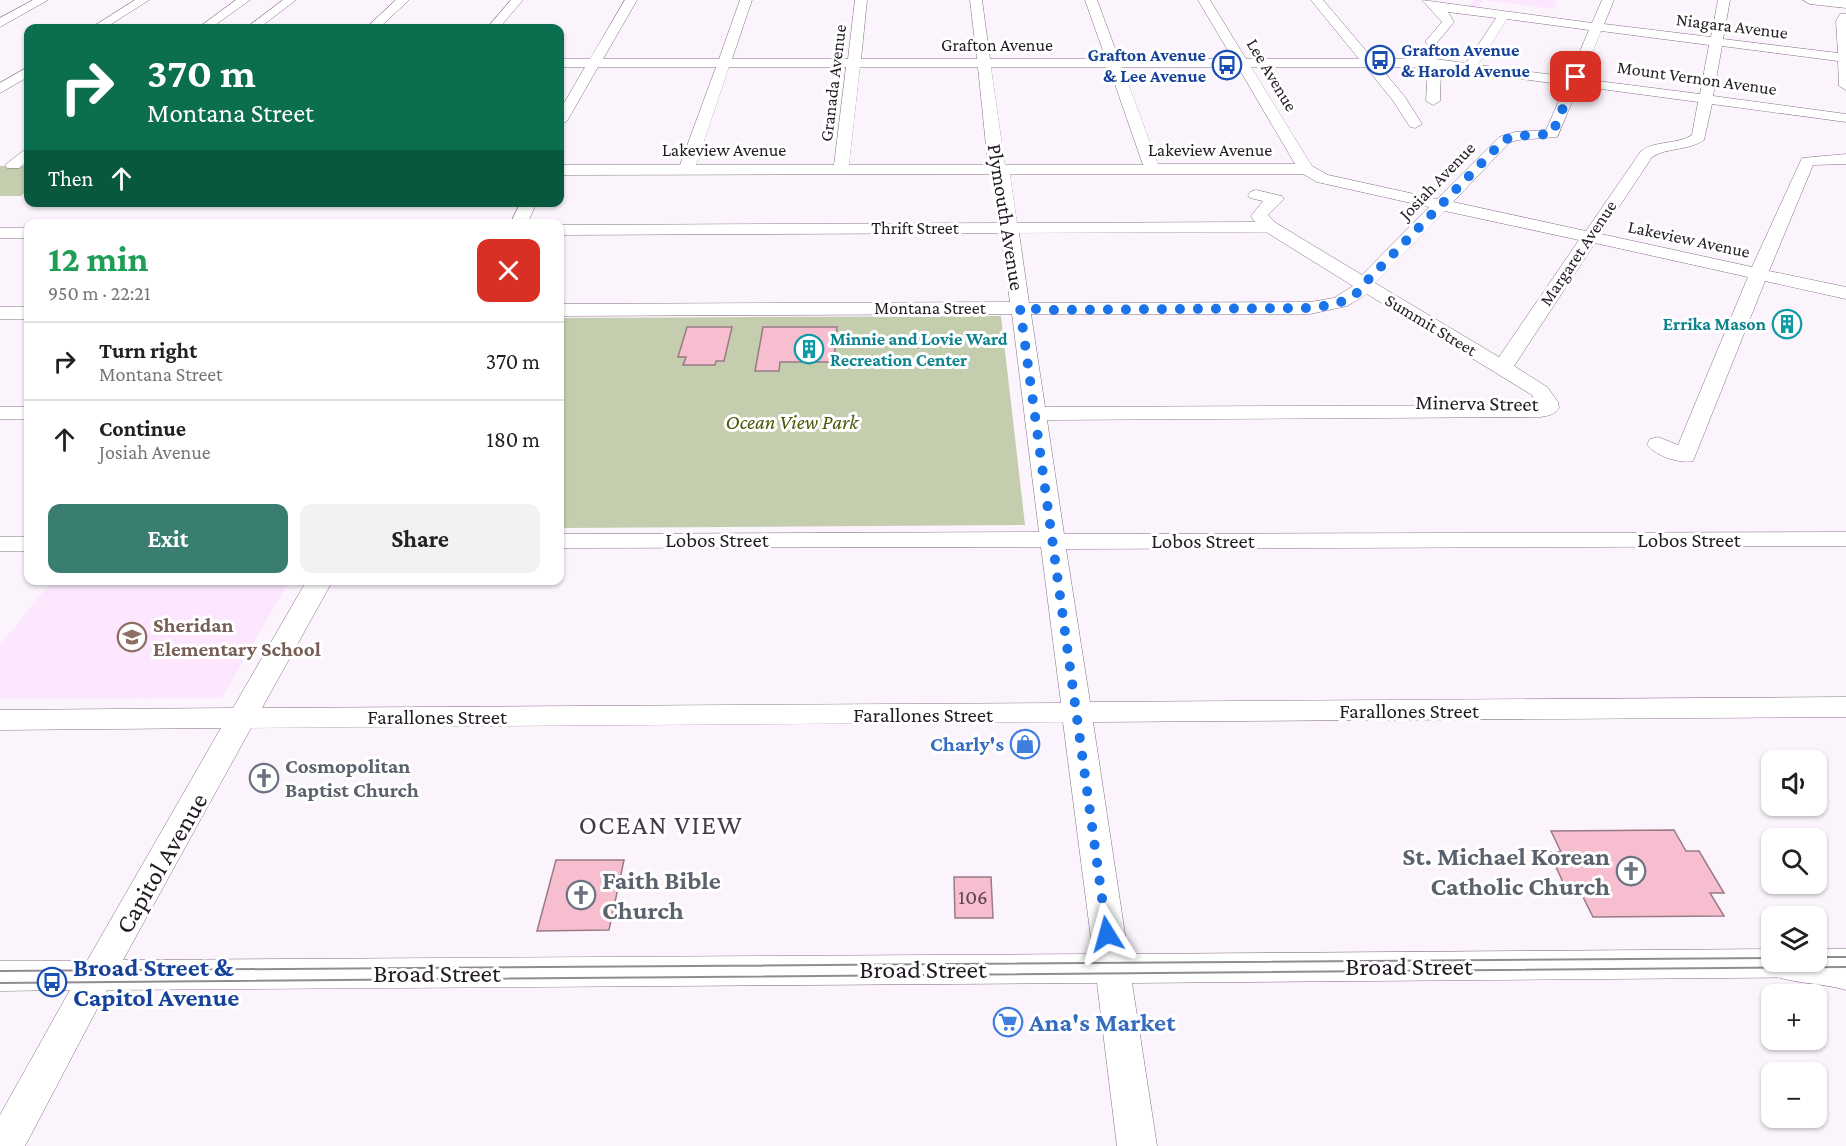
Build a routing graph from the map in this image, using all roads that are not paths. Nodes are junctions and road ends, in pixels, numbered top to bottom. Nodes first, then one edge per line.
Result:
1 (42, 0) edge
2 (143, 0) edge
3 (244, 0) edge
4 (290, 0) edge
5 (403, 0) edge
6 (517, 0) edge
7 (632, 0) edge
8 (746, 0) edge
9 (861, 0) edge
10 (976, 0) edge
11 (1090, 0) edge
12 (1204, 0) edge
13 (1317, 0) edge
14 (1608, 0) edge
15 (1724, 0) edge
16 (1810, 0) edge
17 (1844, 3) edge
18 (1431, 4) edge
19 (1503, 16) junction
20 (0, 23) edge
21 (104, 24) edge
22 (210, 24) edge
23 (257, 24) edge
24 (376, 24) edge
25 (496, 24) edge
26 (1596, 27) junction
27 (1431, 42) dead end
28 (1716, 42) junction
29 (1845, 58) edge
30 (564, 63) edge
31 (594, 63) junction
32 (723, 63) junction
33 (854, 63) junction
34 (984, 63) junction
35 (1113, 63) junction
36 (1242, 63) junction
37 (1369, 63) junction
38 (1435, 63) junction
39 (1470, 67) junction
40 (24, 71) edge
41 (0, 73) edge
42 (24, 74) edge
43 (1574, 81) junction
44 (1846, 86) edge
45 (0, 89) edge
46 (1706, 99) junction
47 (1433, 101) dead end
48 (564, 114) edge
49 (1846, 118) edge
50 (1415, 124) dead end
51 (24, 157) edge
52 (1846, 159) edge
53 (14, 165) dead end
54 (1001, 169) junction
55 (1152, 169) junction
56 (1306, 169) junction
57 (564, 170) edge
58 (686, 170) junction
59 (841, 170) junction
60 (1256, 195) dead end
61 (1441, 205) junction
62 (1270, 227) junction
63 (1009, 228) junction
64 (564, 230) edge
65 (0, 233) edge
66 (24, 233) edge
67 (1588, 237) junction
68 (1758, 274) junction
69 (1364, 284) junction
70 (1846, 293) edge
71 (1020, 308) junction
72 (564, 310) edge
73 (0, 313) edge
74 (24, 313) edge
75 (1502, 368) junction
76 (1548, 402) joint
77 (1034, 409) junction
78 (24, 412) edge
79 (0, 413) edge
80 (1658, 444) dead end
81 (1846, 539) edge
82 (564, 541) edge
83 (1052, 541) junction
84 (0, 544) edge
85 (24, 544) edge
86 (317, 585) edge
87 (1846, 707) edge
88 (1077, 714) junction
89 (244, 718) junction
90 (0, 720) edge
91 (1761, 963) edge
92 (1827, 963) edge
93 (1846, 963) edge
94 (1827, 967) edge
95 (1112, 968) junction
96 (1846, 972) edge
97 (0, 976) edge
98 (97, 976) junction
99 (4, 1146) edge
100 (1137, 1146) edge

1 - 20 street
2 - 21 street
3 - 22 street
4 - 23 street
5 - 24 street
6 - 25 street
7 - 31 street
8 - 32 street
9 - 33 street, Granada Avenue
10 - 34 street, Plymouth Avenue
11 - 35 street
12 - 36 street, Lee Avenue
13 - 37 street
14 - 26 street
15 - 28 street
16 - 17 main road
17 - 29 street
18 - 19 street, Niagara Avenue
18 - 27 street
19 - 26 street, Niagara Avenue
19 - 39 street
26 - 28 street, Niagara Avenue
26 - 43 street
28 - 29 street, Niagara Avenue
28 - 46 street
29 - 44 street
30 - 31 street, Grafton Avenue
31 - 32 street, Grafton Avenue
31 - 48 street
32 - 33 street, Grafton Avenue
32 - 58 street
33 - 34 street, Grafton Avenue
33 - 59 street, Granada Avenue
34 - 35 street, Grafton Avenue
34 - 54 street, Plymouth Avenue
35 - 36 street, Grafton Avenue
35 - 55 street
36 - 37 street, Grafton Avenue
36 - 56 street, Lee Avenue
37 - 38 street, Grafton Avenue
37 - 50 street
38 - 39 street, Mount Vernon Avenue
38 - 47 street
39 - 43 street, Mount Vernon Avenue
40 - 41 street
42 - 45 street
43 - 46 street, Mount Vernon Avenue
43 - 61 street, Josiah Avenue
46 - 49 street, Mount Vernon Avenue
46 - 67 street, Margaret Avenue
51 - 53 street
52 - 68 street
54 - 55 street, Lakeview Avenue
54 - 59 street, Lakeview Avenue
54 - 63 street, Plymouth Avenue
55 - 56 street, Lakeview Avenue
56 - 61 street, Lakeview Avenue
57 - 58 street, Lakeview Avenue
58 - 59 street, Lakeview Avenue
60 - 62 street
61 - 67 street, Lakeview Avenue
61 - 69 street, Josiah Avenue
62 - 63 street, Thrift Street
62 - 69 street, Summit Street
63 - 64 street, Thrift Street
63 - 71 street, Plymouth Avenue
65 - 66 street
67 - 68 street, Lakeview Avenue
67 - 75 street, Margaret Avenue
68 - 70 street, Lakeview Avenue
68 - 80 street
69 - 71 street, Montana Street
69 - 75 street, Summit Street
71 - 72 street, Montana Street
71 - 77 street, Plymouth Avenue
73 - 74 street
75 - 76 street, Summit Street
76 - 77 street, Minerva Street
77 - 83 street, Plymouth Avenue
78 - 79 street
81 - 83 street, Lobos Street
82 - 83 street, Lobos Street
83 - 88 street, Plymouth Avenue
84 - 85 street
86 - 89 street, Capitol Avenue
87 - 88 street, Farallones Street
88 - 89 street, Farallones Street
88 - 95 street, Plymouth Avenue
89 - 90 street, Farallones Street
89 - 98 street, Capitol Avenue
91 - 95 street, Broad Street
92 - 93 street, Broad Street
94 - 96 main road
95 - 98 street, Broad Street
95 - 100 street, Plymouth Avenue
97 - 98 street, Broad Street
98 - 99 street, Capitol Avenue

